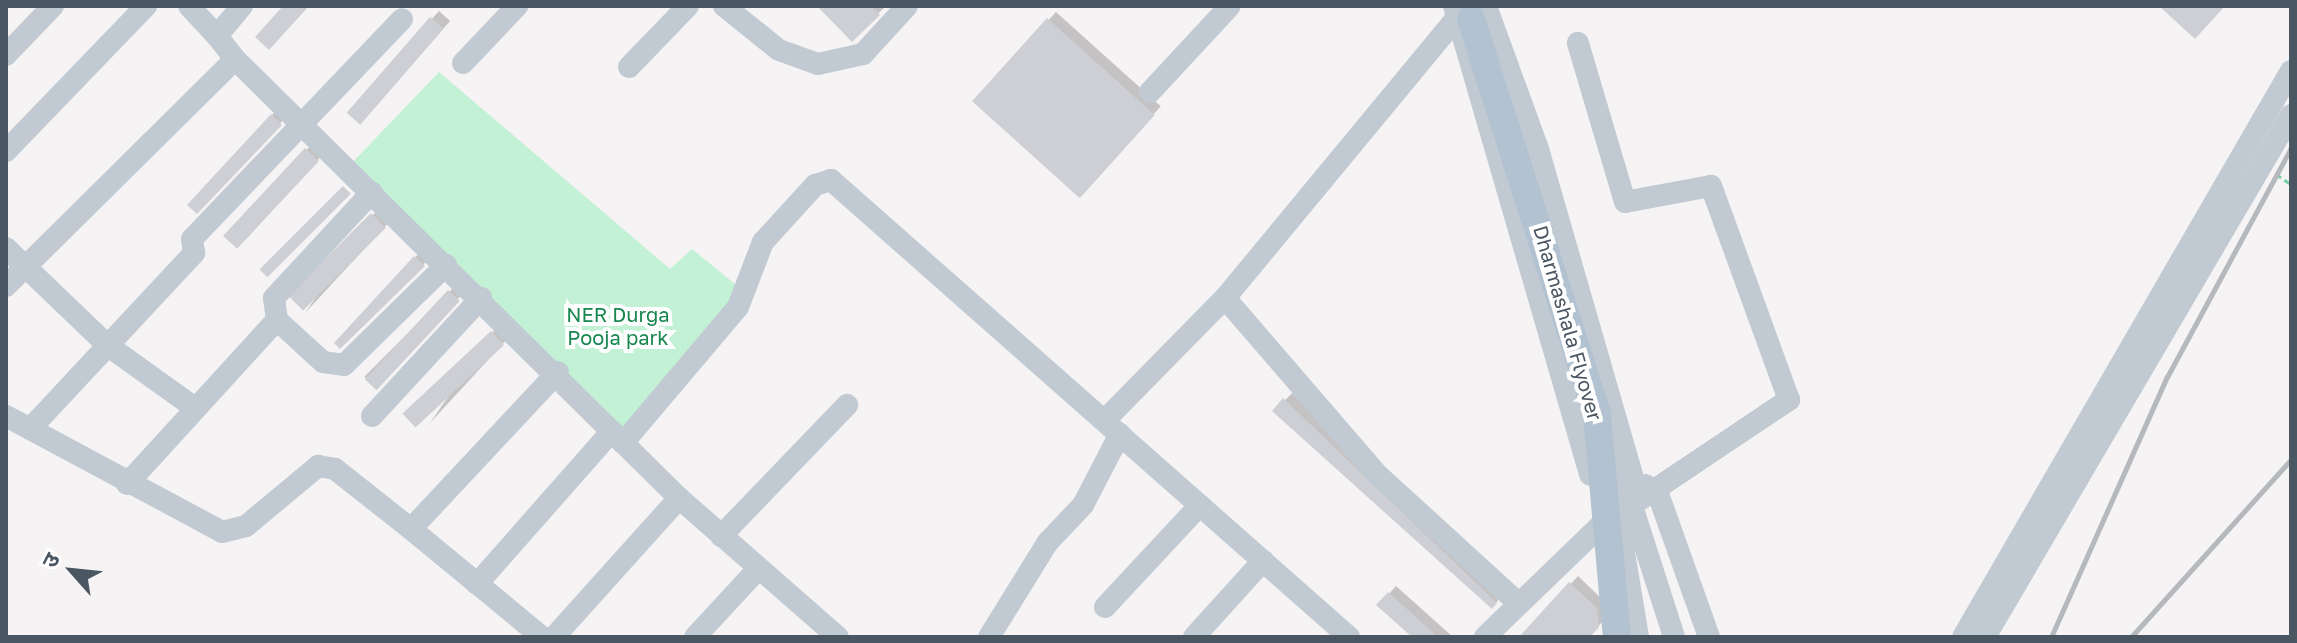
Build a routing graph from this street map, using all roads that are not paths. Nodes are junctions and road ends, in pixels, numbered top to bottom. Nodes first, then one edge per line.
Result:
1 (53, 6) edge
2 (146, 6) edge
3 (189, 6) edge
4 (242, 6) edge
5 (517, 6) edge
6 (688, 6) edge
7 (724, 6) edge
8 (907, 6) edge
9 (1230, 6) edge
10 (1466, 13) edge
11 (402, 19) dead end
12 (217, 36) junction
13 (1578, 43) dead end
14 (6, 55) edge
15 (235, 59) junction
16 (463, 63) dead end
17 (629, 67) dead end
18 (2291, 71) edge
19 (1150, 92) dead end
20 (2291, 115) edge
21 (301, 123) junction
22 (6, 151) edge
23 (372, 192) junction
24 (6, 248) edge
25 (446, 265) junction
26 (25, 266) junction
27 (6, 286) edge
28 (481, 298) junction
29 (1225, 298) junction
30 (277, 320) junction
31 (107, 345) junction
32 (558, 372) junction
33 (847, 405) dead end
34 (195, 408) junction
35 (6, 416) edge
36 (372, 416) dead end
37 (1112, 427) junction
38 (30, 429) junction
39 (1617, 434) junction
40 (618, 437) junction
41 (1633, 478) junction
42 (127, 484) junction
43 (1657, 491) junction
44 (679, 498) junction
45 (1200, 505) junction
46 (1616, 516) junction
47 (411, 529) junction
48 (721, 536) junction
49 (1263, 561) junction
50 (758, 569) junction
51 (477, 584) junction
52 (1516, 601) junction
53 (1105, 607) dead end
54 (1339, 634) edge
55 (830, 635) edge
56 (542, 637) edge
57 (554, 637) edge
58 (695, 637) edge
59 (989, 637) edge
60 (1194, 637) edge
61 (1485, 637) edge
62 (1617, 637) edge
63 (1638, 637) edge
64 (1674, 637) edge
65 (1709, 637) edge
66 (1963, 637) edge
67 (1985, 637) edge

1 - 14 street
2 - 22 street
3 - 12 street
4 - 12 street
5 - 16 street
6 - 17 street
7 - 8 street
9 - 19 street
10 - 29 street
10 - 39 street
10 - 46 street
10 - 62 main road, Dharmashala Flyover, bridge
11 - 21 street
12 - 15 street
13 - 43 street
15 - 21 street
15 - 26 street
18 - 66 street
20 - 67 street
21 - 23 street
21 - 31 street
23 - 25 street
23 - 30 street
24 - 26 street
25 - 28 street
25 - 30 street
26 - 27 street
26 - 31 street
28 - 32 street
28 - 36 street
29 - 37 street
29 - 52 street
30 - 34 street
31 - 34 street
31 - 38 street
32 - 40 street
32 - 47 street
33 - 48 street
34 - 42 street
35 - 38 street
37 - 40 street
37 - 45 street
37 - 59 street
38 - 42 street
39 - 41 street
39 - 46 street
40 - 44 street
40 - 51 street
41 - 43 street
41 - 46 street
42 - 47 street
43 - 46 street
43 - 65 street
44 - 48 street
44 - 57 street
45 - 49 street
45 - 53 street
46 - 52 street
46 - 63 street
46 - 64 street
47 - 51 street
48 - 50 street
49 - 54 street
49 - 60 street
50 - 55 street
50 - 58 street
51 - 56 street
52 - 61 street

